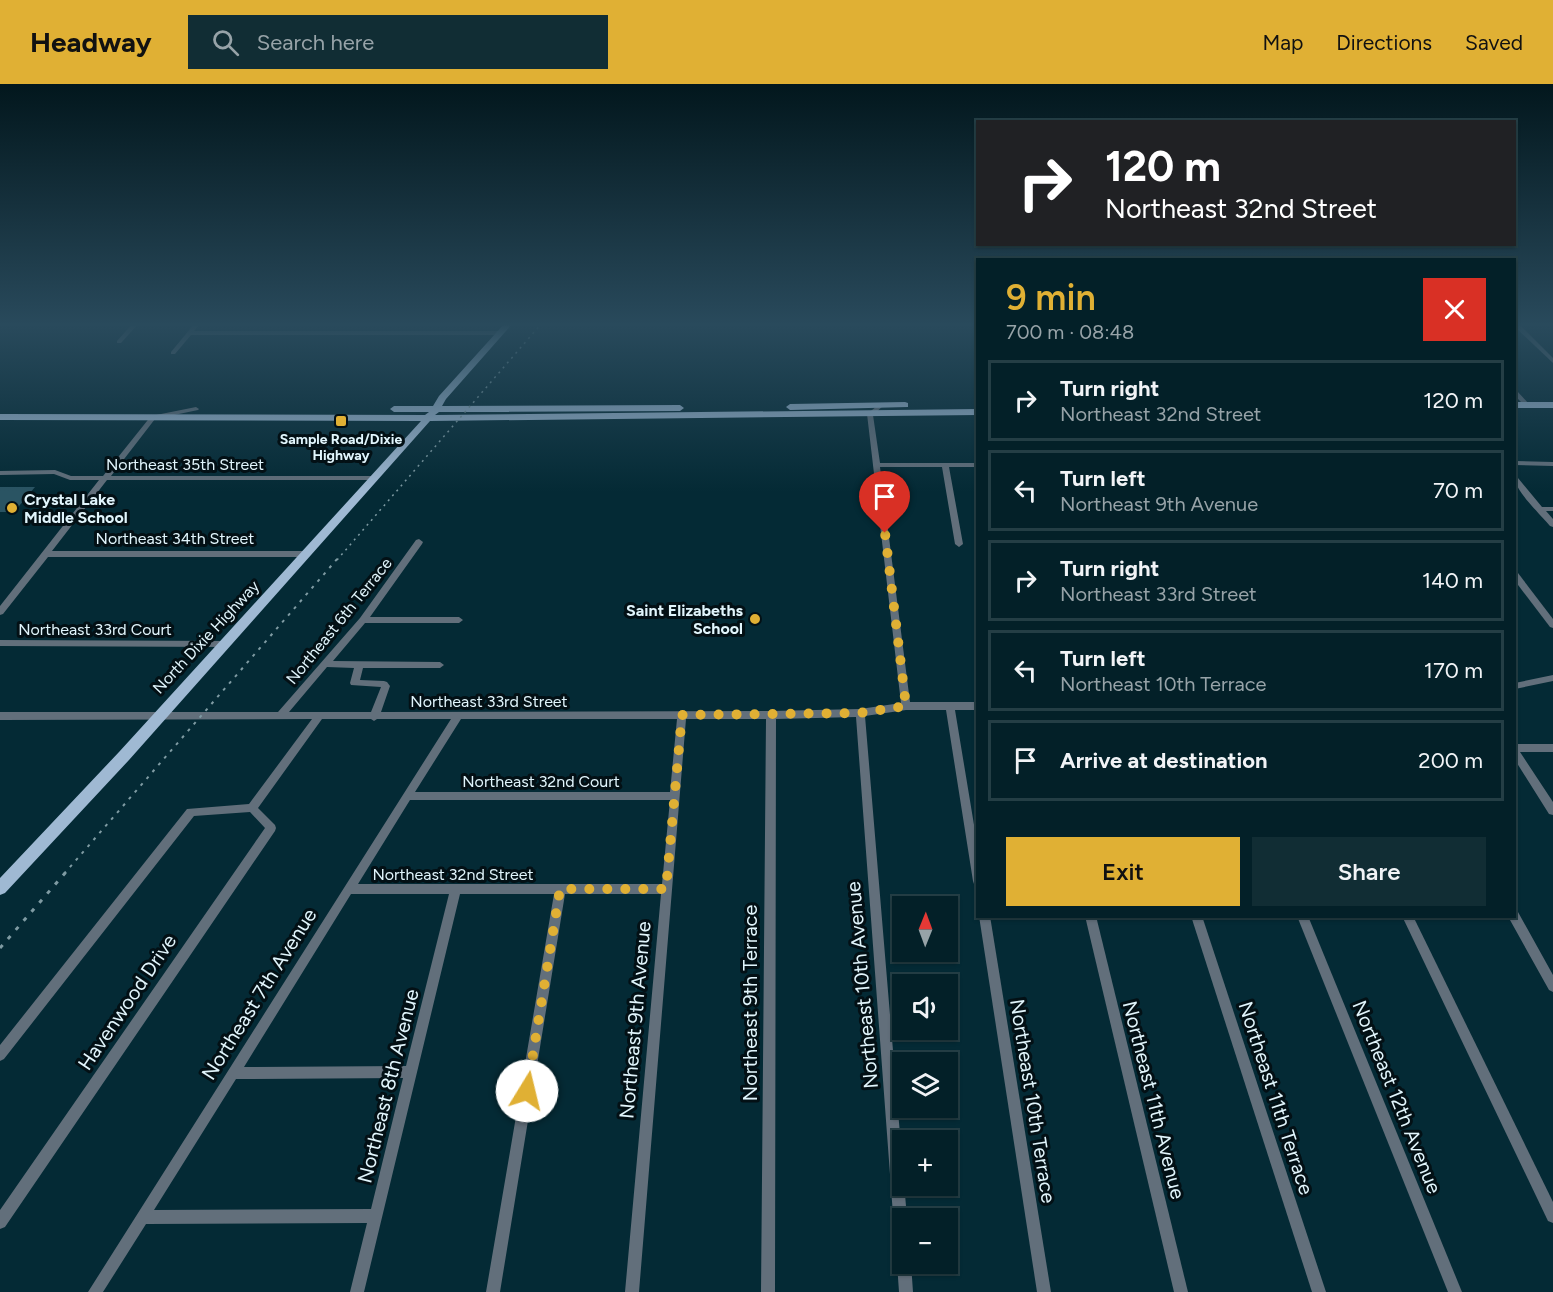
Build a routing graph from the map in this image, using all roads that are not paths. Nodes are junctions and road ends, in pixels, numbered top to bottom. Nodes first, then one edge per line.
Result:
1 (459, 379) edge
2 (470, 379) edge
3 (1516, 393) edge
4 (976, 404) edge
5 (881, 405) junction
6 (1516, 405) edge
7 (1527, 405) junction
8 (1553, 405) edge
9 (862, 406) junction
10 (646, 408) junction
11 (0, 409) edge
12 (436, 409) junction
13 (976, 412) edge
14 (156, 413) junction
15 (1516, 413) edge
16 (1553, 413) edge
17 (850, 414) junction
18 (870, 414) junction
19 (627, 416) junction
20 (0, 417) edge
21 (428, 418) junction
22 (1516, 463) edge
23 (1553, 464) edge
24 (877, 465) junction
25 (945, 465) junction
26 (976, 465) edge
27 (0, 473) edge
28 (105, 478) junction
29 (372, 478) junction
30 (1516, 481) edge
31 (1539, 509) junction
32 (1553, 509) edge
33 (1553, 524) edge
34 (958, 539) dead end
35 (419, 542) dead end
36 (46, 554) junction
37 (305, 554) junction
38 (1516, 576) edge
39 (0, 612) edge
40 (363, 620) junction
41 (459, 620) dead end
42 (1553, 625) edge
43 (0, 643) edge
44 (226, 644) junction
45 (325, 664) junction
46 (360, 664) junction
47 (440, 665) dead end
48 (1553, 678) edge
49 (1516, 686) edge
50 (906, 706) junction
51 (950, 706) junction
52 (976, 706) edge
53 (860, 713) junction
54 (682, 715) junction
55 (771, 715) junction
56 (0, 716) edge
57 (157, 716) junction
58 (280, 716) junction
59 (319, 717) junction
60 (374, 717) junction
61 (457, 717) junction
62 (1553, 748) edge
63 (1516, 750) edge
64 (1516, 752) edge
65 (408, 796) junction
66 (674, 796) junction
67 (252, 807) junction
68 (1553, 811) edge
69 (976, 868) edge
70 (0, 888) edge
71 (348, 889) junction
72 (456, 889) junction
73 (560, 889) junction
74 (666, 889) junction
75 (984, 918) edge
76 (1090, 918) edge
77 (1197, 918) edge
78 (1303, 918) edge
79 (1408, 918) edge
80 (1515, 918) edge
81 (1553, 986) edge
82 (0, 1055) edge
83 (411, 1072) junction
84 (233, 1073) junction
85 (899, 1208) edge
86 (376, 1216) junction
87 (1553, 1216) edge
88 (142, 1217) junction
89 (0, 1222) edge
90 (905, 1274) edge
91 (95, 1292) edge
92 (357, 1292) edge
93 (493, 1292) edge
94 (632, 1292) edge
95 (768, 1292) edge
96 (906, 1292) edge
97 (1044, 1292) edge
98 (1181, 1292) edge
99 (1318, 1292) edge
100 (1455, 1292) edge

1 - 12 main road, North Dixie Highway
2 - 12 main road, North Dixie Highway
3 - 7 street
4 - 5 main road
5 - 9 main road
5 - 18 street
6 - 7 main road
7 - 8 main road
9 - 10 main road
9 - 17 main road
10 - 12 main road
10 - 19 main road
11 - 14 main road
12 - 14 main road
12 - 21 main road, North Dixie Highway
13 - 18 main road
14 - 20 main road
14 - 21 main road
14 - 28 street
15 - 16 main road
17 - 18 main road
17 - 19 main road
18 - 24 street
19 - 21 main road
21 - 29 main road, North Dixie Highway
22 - 23 street
24 - 25 street
24 - 50 street
25 - 26 street
25 - 34 street
27 - 28 street, Northeast 35th Street
28 - 29 street, Northeast 35th Street
28 - 36 street
29 - 37 main road, North Dixie Highway
30 - 31 street
31 - 32 street
31 - 33 street
35 - 40 street, Northeast 6th Terrace
36 - 37 street, Northeast 34th Street
36 - 39 street
37 - 44 main road, North Dixie Highway
38 - 42 street
40 - 41 street
40 - 45 street, Northeast 6th Terrace
43 - 44 street, Northeast 33rd Court
44 - 57 main road, North Dixie Highway
45 - 46 street
45 - 58 street, Northeast 6th Terrace
46 - 47 street
46 - 60 street
48 - 49 street
50 - 51 street, Northeast 33rd Street
50 - 53 street, Northeast 33rd Street
51 - 52 street, Northeast 33rd Street
51 - 69 street
53 - 55 street, Northeast 33rd Street
53 - 85 street, Northeast 10th Avenue
54 - 55 street, Northeast 33rd Street
54 - 61 street, Northeast 33rd Street
54 - 66 street, Northeast 9th Avenue
55 - 95 street, Northeast 9th Terrace
56 - 57 street, Northeast 33rd Street
57 - 58 street, Northeast 33rd Street
57 - 70 main road, North Dixie Highway
58 - 59 street, Northeast 33rd Street
59 - 60 street, Northeast 33rd Street
59 - 67 street
60 - 61 street, Northeast 33rd Street
61 - 65 street, Northeast 7th Avenue
62 - 63 street
64 - 68 street
65 - 66 street, Northeast 32nd Court
65 - 71 street, Northeast 7th Avenue
66 - 74 street, Northeast 9th Avenue
67 - 82 street
67 - 89 street, Havenwood Drive
71 - 72 street, Northeast 32nd Street
71 - 84 street, Northeast 7th Avenue
72 - 73 street, Northeast 32nd Street
72 - 83 street, Northeast 8th Avenue
73 - 74 street, Northeast 32nd Street
73 - 93 street
74 - 94 street, Northeast 9th Avenue
75 - 97 street, Northeast 10th Terrace
76 - 98 street, Northeast 11th Avenue
77 - 99 street, Northeast 11th Terrace
78 - 100 street, Northeast 12th Avenue
79 - 87 street
80 - 81 street
83 - 84 street
83 - 86 street, Northeast 8th Avenue
84 - 88 street, Northeast 7th Avenue
86 - 88 street
86 - 92 street, Northeast 8th Avenue
88 - 91 street, Northeast 7th Avenue
90 - 96 street

